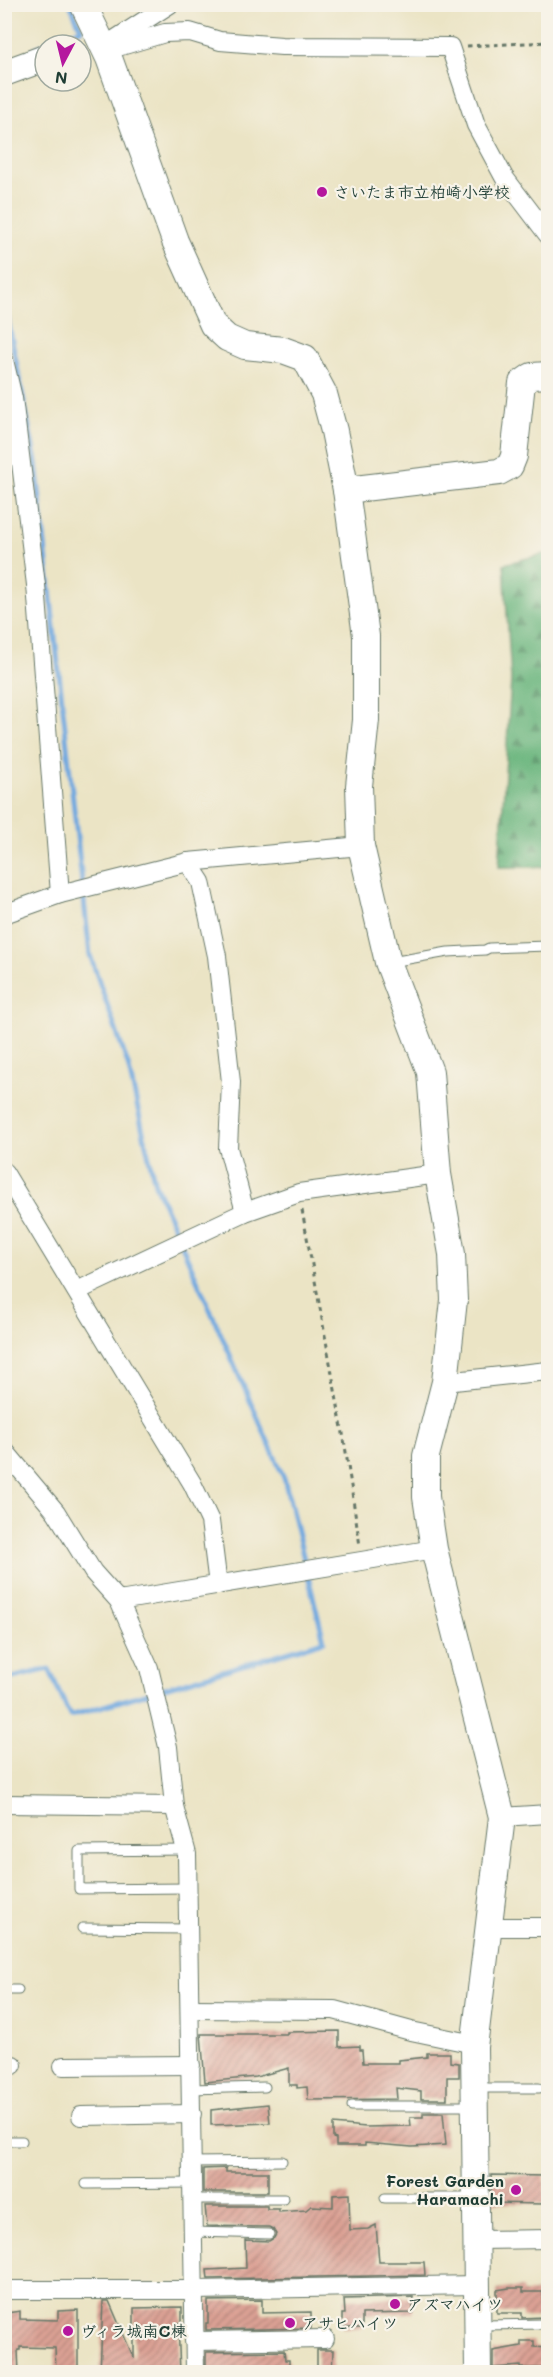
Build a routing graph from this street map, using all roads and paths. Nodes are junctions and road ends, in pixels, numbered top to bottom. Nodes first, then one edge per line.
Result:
1 (83, 4) edge
2 (170, 4) edge
3 (549, 42) edge
4 (94, 43) edge
5 (450, 47) junction
6 (33, 62) edge
7 (4, 73) edge
8 (549, 235) edge
9 (4, 360) edge
10 (549, 375) edge
11 (346, 490) junction
12 (361, 846) junction
13 (188, 862) junction
14 (60, 894) junction
15 (4, 914) edge
16 (549, 946) edge
17 (388, 962) junction
18 (4, 1172) edge
19 (438, 1174) junction
20 (299, 1193) junction
21 (245, 1212) junction
22 (77, 1291) junction
23 (549, 1371) edge
24 (445, 1382) junction
25 (4, 1450) edge
26 (434, 1549) junction
27 (362, 1561) junction
28 (218, 1585) junction
29 (119, 1601) junction
30 (4, 1804) edge
31 (174, 1806) junction
32 (549, 1814) edge
33 (502, 1817) junction
34 (186, 1850) junction
35 (188, 1888) junction
36 (490, 1927) junction
37 (549, 1927) edge
38 (82, 1928) dead end
39 (189, 1929) junction
40 (4, 1989) edge
41 (18, 1990) dead end
42 (190, 2009) junction
43 (474, 2044) junction
44 (191, 2065) junction
45 (63, 2066) dead end
46 (265, 2087) dead end
47 (539, 2088) dead end
48 (191, 2089) junction
49 (475, 2097) junction
50 (352, 2106) dead end
51 (192, 2114) junction
52 (81, 2116) dead end
53 (4, 2141) edge
54 (22, 2141) dead end
55 (282, 2161) dead end
56 (192, 2162) junction
57 (86, 2184) dead end
58 (193, 2191) junction
59 (385, 2198) dead end
60 (476, 2198) junction
61 (284, 2199) dead end
62 (193, 2232) junction
63 (269, 2234) dead end
64 (549, 2239) edge
65 (477, 2240) junction
66 (477, 2284) junction
67 (4, 2290) edge
68 (194, 2290) junction
69 (543, 2324) dead end
70 (478, 2325) junction
71 (325, 2339) dead end
72 (194, 2341) junction
73 (195, 2373) edge
74 (478, 2373) edge

1 - 4 street
2 - 4 street
3 - 5 path
4 - 5 street
4 - 11 street
5 - 8 street
6 - 7 street
9 - 14 street
10 - 11 street
11 - 12 street
12 - 13 street
12 - 17 street
13 - 14 street
13 - 21 street
14 - 15 street
16 - 17 lane
17 - 19 street
18 - 22 street
19 - 20 street
19 - 24 street
20 - 21 street
20 - 27 path
21 - 22 street
22 - 28 street
23 - 24 street
24 - 26 street
25 - 29 street
26 - 27 street
26 - 33 street
27 - 28 street
28 - 29 street
29 - 31 street
30 - 31 street
31 - 34 street
32 - 33 street
33 - 36 street
34 - 35 street
34 - 35 lane
35 - 39 street
36 - 37 street
36 - 43 street
38 - 39 lane
39 - 42 street
40 - 41 lane
42 - 43 street
42 - 44 street
43 - 49 street
44 - 45 street
44 - 48 street
46 - 48 lane
47 - 49 lane
48 - 51 street
49 - 50 lane
49 - 60 street
51 - 52 street
51 - 56 street
53 - 54 lane
55 - 56 lane
56 - 58 street
57 - 58 lane
58 - 61 lane
58 - 62 street
59 - 60 lane
60 - 65 street
62 - 63 lane
62 - 68 street
64 - 65 street
65 - 66 street
66 - 68 street
66 - 70 street
67 - 68 street
68 - 72 street
69 - 70 lane
70 - 74 street
71 - 72 street
72 - 73 street

